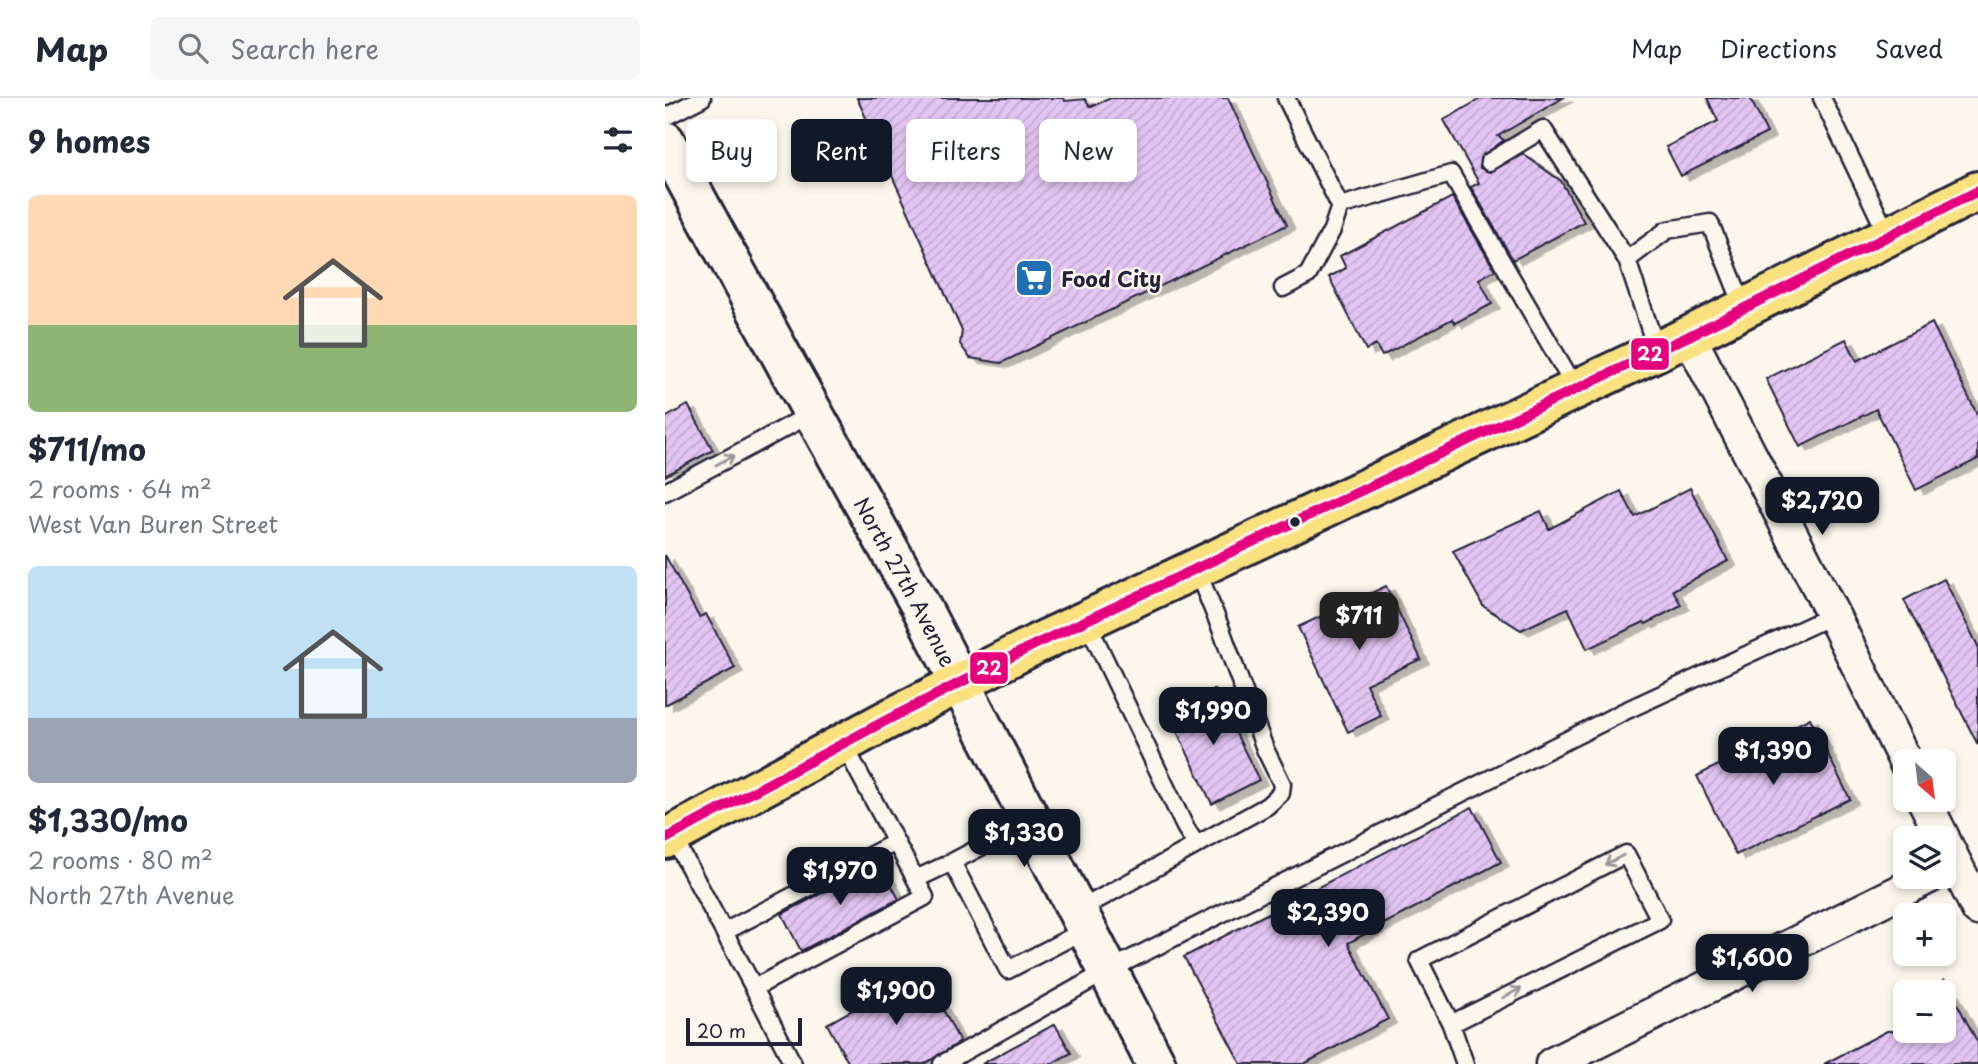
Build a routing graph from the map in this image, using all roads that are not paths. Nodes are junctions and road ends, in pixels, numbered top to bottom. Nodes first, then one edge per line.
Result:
1 (702, 98) edge
2 (1286, 98) edge
3 (1822, 98) edge
4 (665, 117) edge
5 (665, 141) edge
6 (1489, 162) dead end
7 (1978, 191) edge
8 (1340, 206) junction
9 (1888, 236) junction
10 (1627, 260) junction
11 (1283, 288) dead end
12 (1744, 308) junction
13 (1673, 343) junction
14 (1576, 389) junction
15 (813, 413) junction
16 (665, 492) edge
17 (1196, 568) junction
18 (1833, 615) junction
19 (1086, 620) junction
20 (960, 682) junction
21 (843, 743) junction
22 (1899, 749) edge
23 (1032, 820) junction
24 (668, 837) edge
25 (896, 842) junction
26 (1196, 844) junction
27 (952, 862) junction
28 (1956, 870) edge
29 (916, 879) junction
30 (1893, 886) edge
31 (1978, 909) edge
32 (1083, 920) junction
33 (724, 933) junction
34 (1109, 971) junction
35 (754, 988) junction
36 (1451, 1024) junction
37 (793, 1064) edge
38 (942, 1064) edge
39 (1156, 1064) edge
40 (1465, 1064) edge
41 (1552, 1064) edge

1 - 4 lane
2 - 8 lane
3 - 9 lane
5 - 15 main road, North 27th Avenue
6 - 10 lane
7 - 9 main road
8 - 11 lane
8 - 14 lane
9 - 12 main road
10 - 12 lane
10 - 13 lane
12 - 13 main road
13 - 14 main road
13 - 18 street
14 - 17 main road
16 -> 15 lane
15 - 20 main road, North 27th Avenue
17 - 19 main road
17 - 26 lane
18 - 22 street
18 - 34 lane
19 - 20 main road
19 - 26 lane
20 - 21 main road
20 - 23 main road, North 27th Avenue
21 - 24 main road
21 - 25 lane
23 - 27 lane
23 - 32 main road, North 27th Avenue
24 - 33 lane
25 - 29 lane
25 - 33 lane
26 - 32 lane
27 - 29 lane
27 - 32 lane
28 - 31 street
29 - 35 lane
30 - 41 street
32 - 34 main road, North 27th Avenue
33 - 35 lane
34 - 38 lane
34 - 39 main road, North 27th Avenue
35 - 37 lane
36 -> 36 lane
36 - 40 lane

